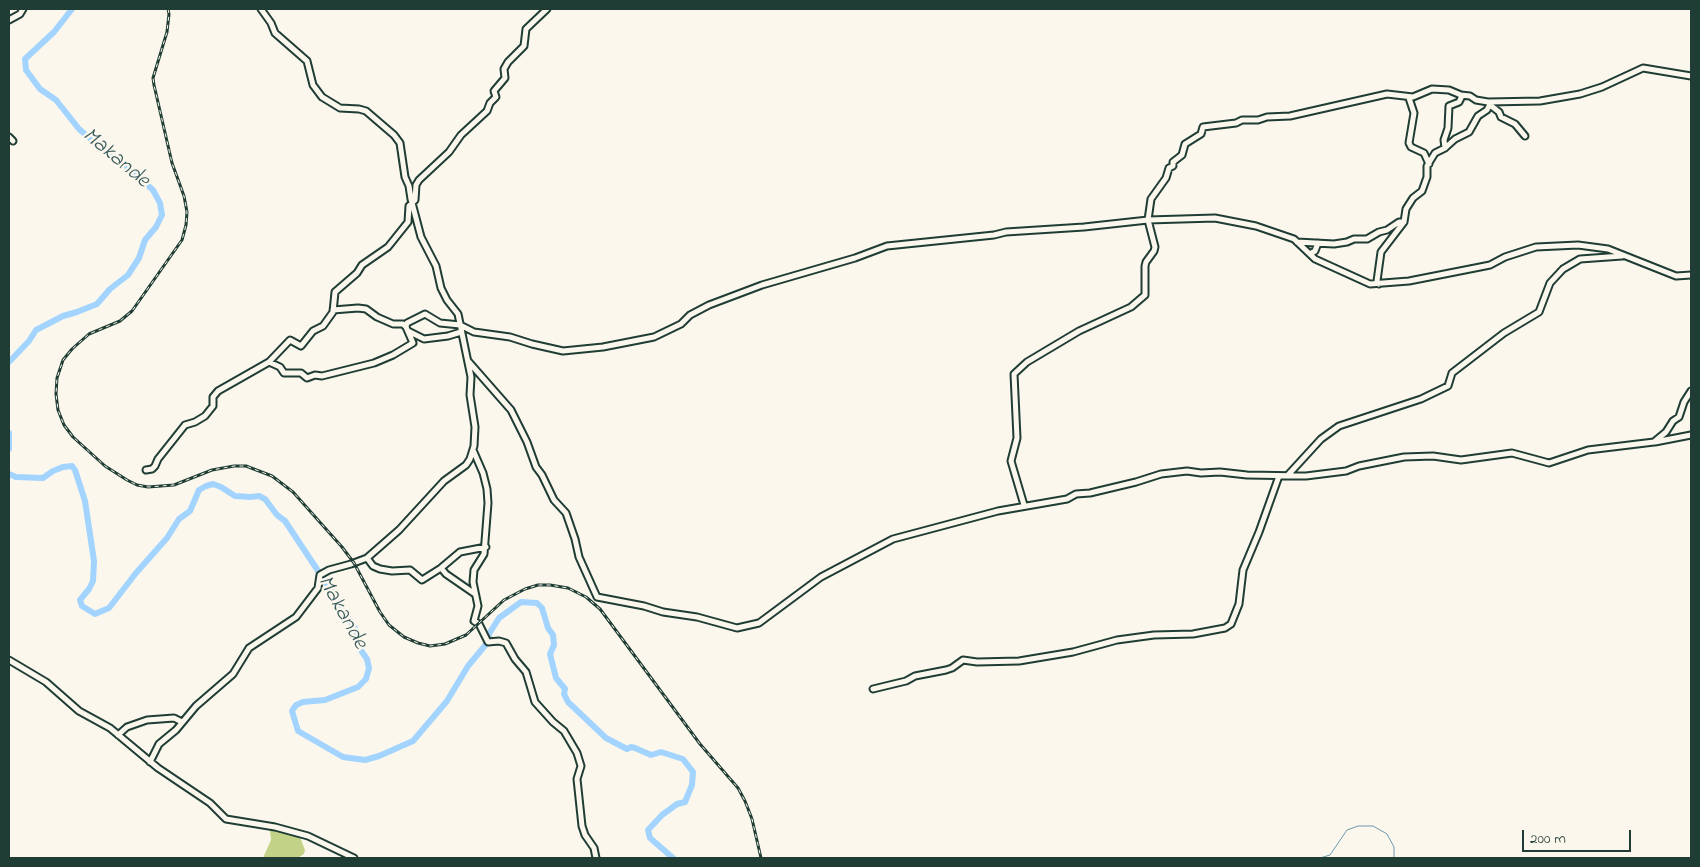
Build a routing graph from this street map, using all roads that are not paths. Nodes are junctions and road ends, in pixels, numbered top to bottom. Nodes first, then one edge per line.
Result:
1 (23, 9) edge
2 (260, 9) edge
3 (546, 9) edge
4 (9, 20) edge
5 (1691, 76) edge
6 (1460, 95) junction
7 (1409, 98) junction
8 (1491, 104) junction
9 (1525, 136) dead end
10 (1445, 148) junction
11 (1429, 164) junction
12 (413, 202) junction
13 (1148, 220) junction
14 (1404, 222) junction
15 (1297, 242) junction
16 (1318, 243) junction
17 (1310, 254) junction
18 (1625, 256) junction
19 (1691, 275) edge
20 (1379, 284) junction
21 (333, 310) junction
22 (460, 325) junction
23 (407, 330) junction
24 (461, 332) junction
25 (468, 361) junction
26 (270, 362) junction
27 (1691, 390) edge
28 (1691, 435) edge
29 (1654, 442) junction
30 (473, 450) junction
31 (146, 470) dead end
32 (1288, 475) junction
33 (1279, 476) junction
34 (1024, 505) junction
35 (486, 547) junction
36 (367, 558) junction
37 (441, 568) junction
38 (476, 594) junction
39 (9, 660) edge
40 (873, 689) dead end
41 (182, 722) junction
42 (118, 735) junction
43 (150, 762) junction
44 (354, 858) edge
45 (596, 858) edge

1 - 4 street
2 - 12 street
3 - 12 street
5 - 8 street
6 - 7 street
6 - 8 street
6 - 10 street
7 - 11 street
7 - 13 street
8 - 9 street
8 - 10 street
10 - 11 street
11 - 14 street
12 - 21 street
12 - 22 street
13 - 15 street
13 - 22 street
13 - 34 street
14 - 16 street
14 - 20 street
15 - 16 street
15 - 17 street
16 - 17 street
17 - 20 street
18 - 19 street
18 - 20 street
18 - 32 street
21 - 23 street
21 - 26 street
22 - 23 street
22 - 24 street
23 - 24 street
23 - 26 street
24 - 25 street
25 - 30 street
25 - 34 street
26 - 31 street
27 - 29 street
28 - 29 street
29 - 32 street
30 - 35 street
30 - 36 street
32 - 33 street
33 - 34 street
33 - 40 street
35 - 37 street
35 - 38 street
36 - 37 street
36 - 41 street
37 - 38 street
38 - 45 street
39 - 42 street
41 - 42 street
41 - 43 street
42 - 43 street
43 - 44 street

